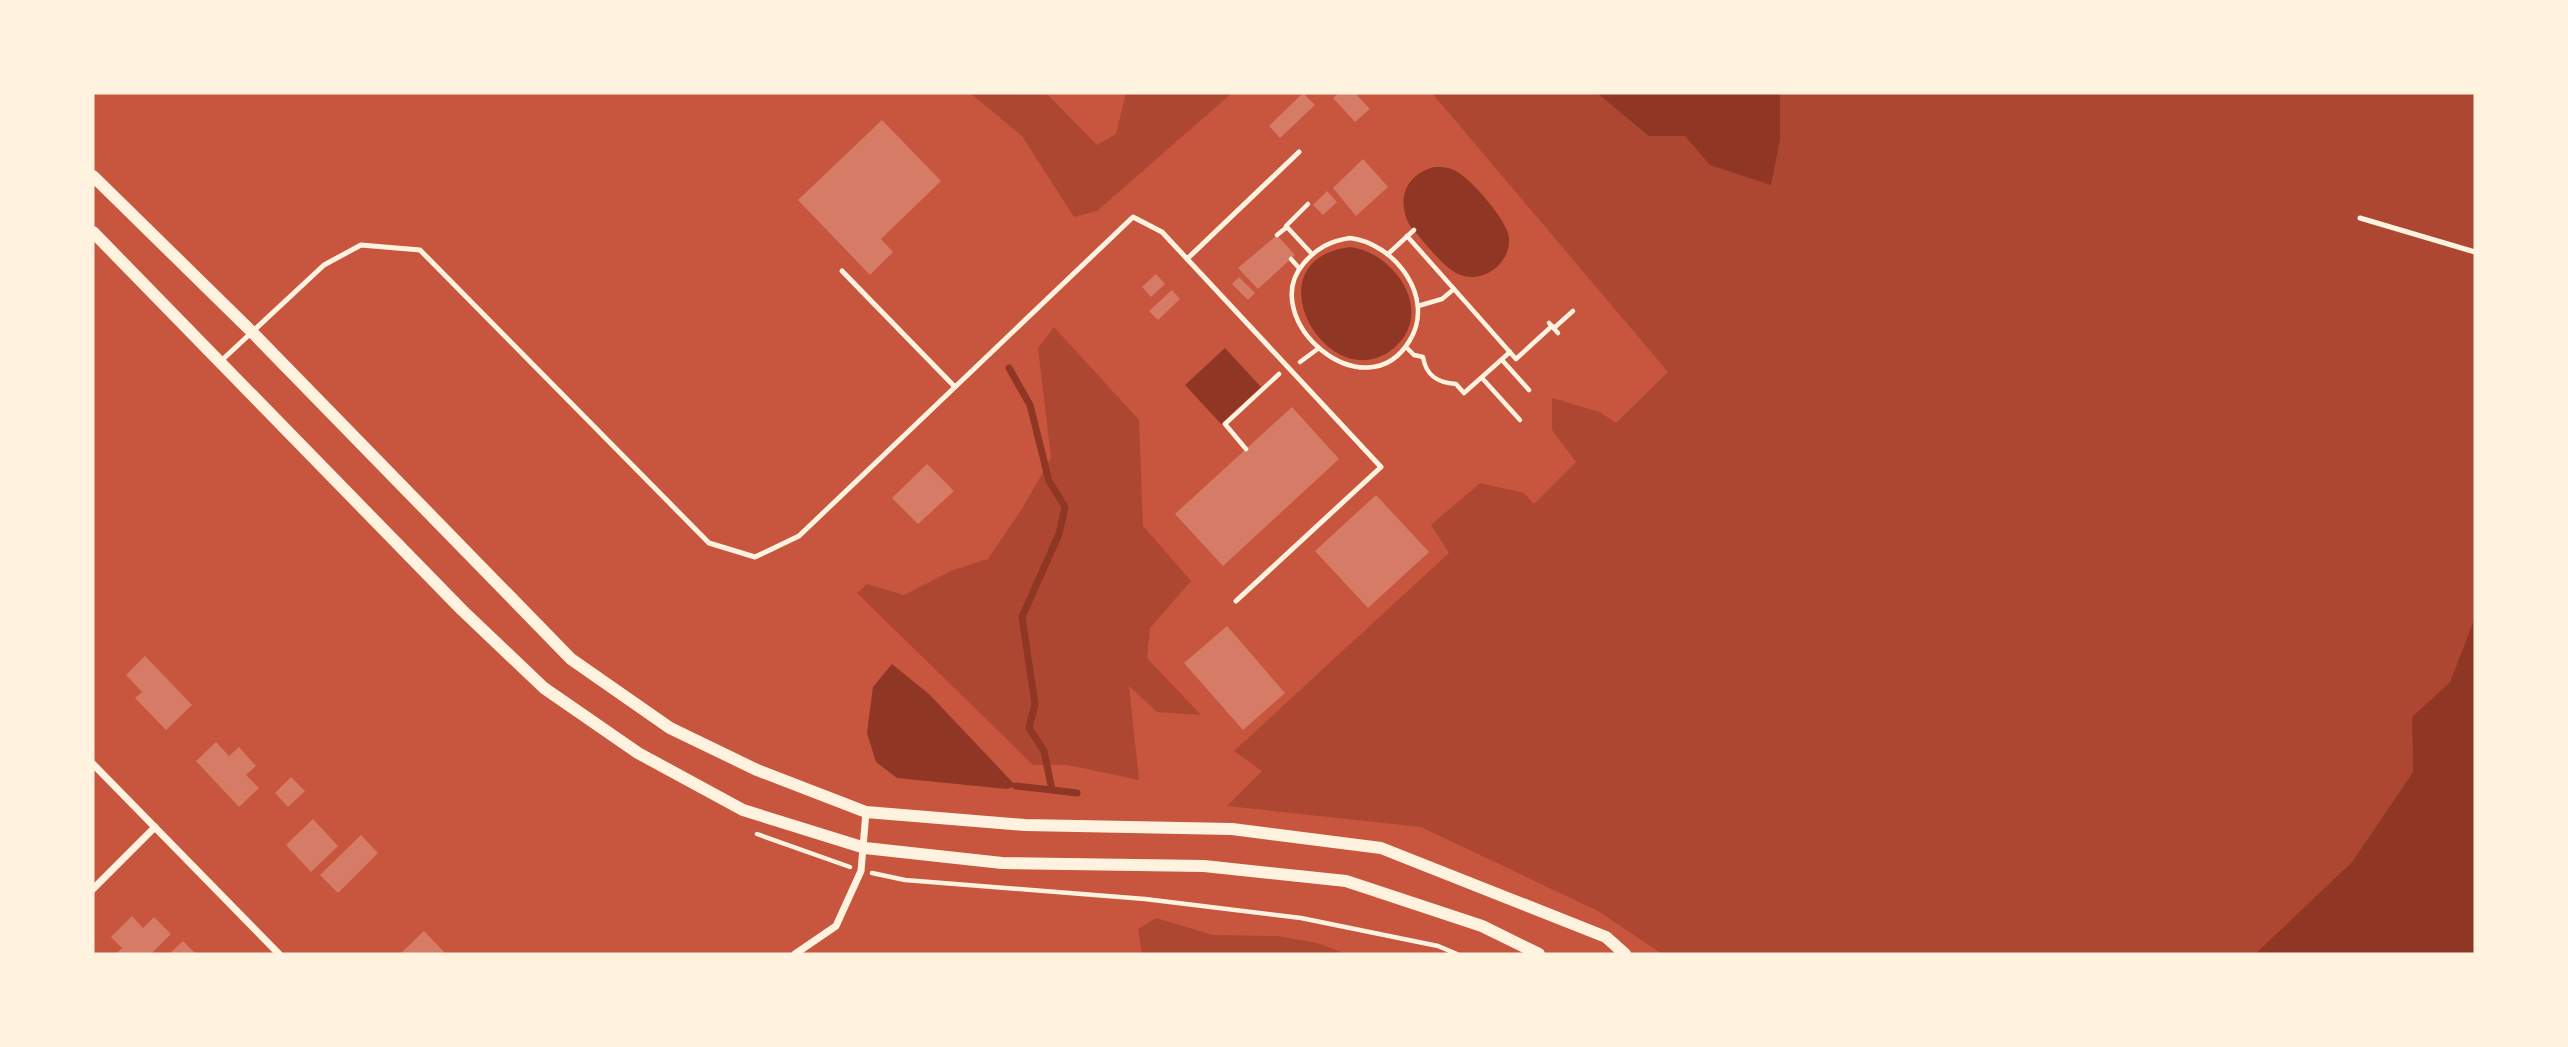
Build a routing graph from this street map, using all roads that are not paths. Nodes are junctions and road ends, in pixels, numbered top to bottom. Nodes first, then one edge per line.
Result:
1 (1299, 152) dead end
2 (93, 176) edge
3 (2360, 218) dead end
4 (93, 232) edge
5 (2475, 252) edge
6 (1187, 258) junction
7 (842, 271) dead end
8 (253, 332) junction
9 (221, 362) junction
10 (955, 387) junction
11 (1236, 601) dead end
12 (93, 764) edge
13 (866, 811) junction
14 (155, 827) junction
15 (865, 848) junction
16 (93, 889) edge
17 (279, 954) edge
18 (795, 954) edge
19 (1539, 954) edge
20 (1625, 954) edge

1 - 6 lane
2 - 8 street
3 - 5 lane
4 - 9 street
6 - 10 lane
6 - 11 lane
7 - 10 lane
8 - 9 lane
8 - 10 lane
8 - 13 street
9 - 15 street
12 - 14 street
13 - 15 street
13 - 20 street
14 - 16 street
14 - 17 street
15 - 18 street
15 - 19 street

